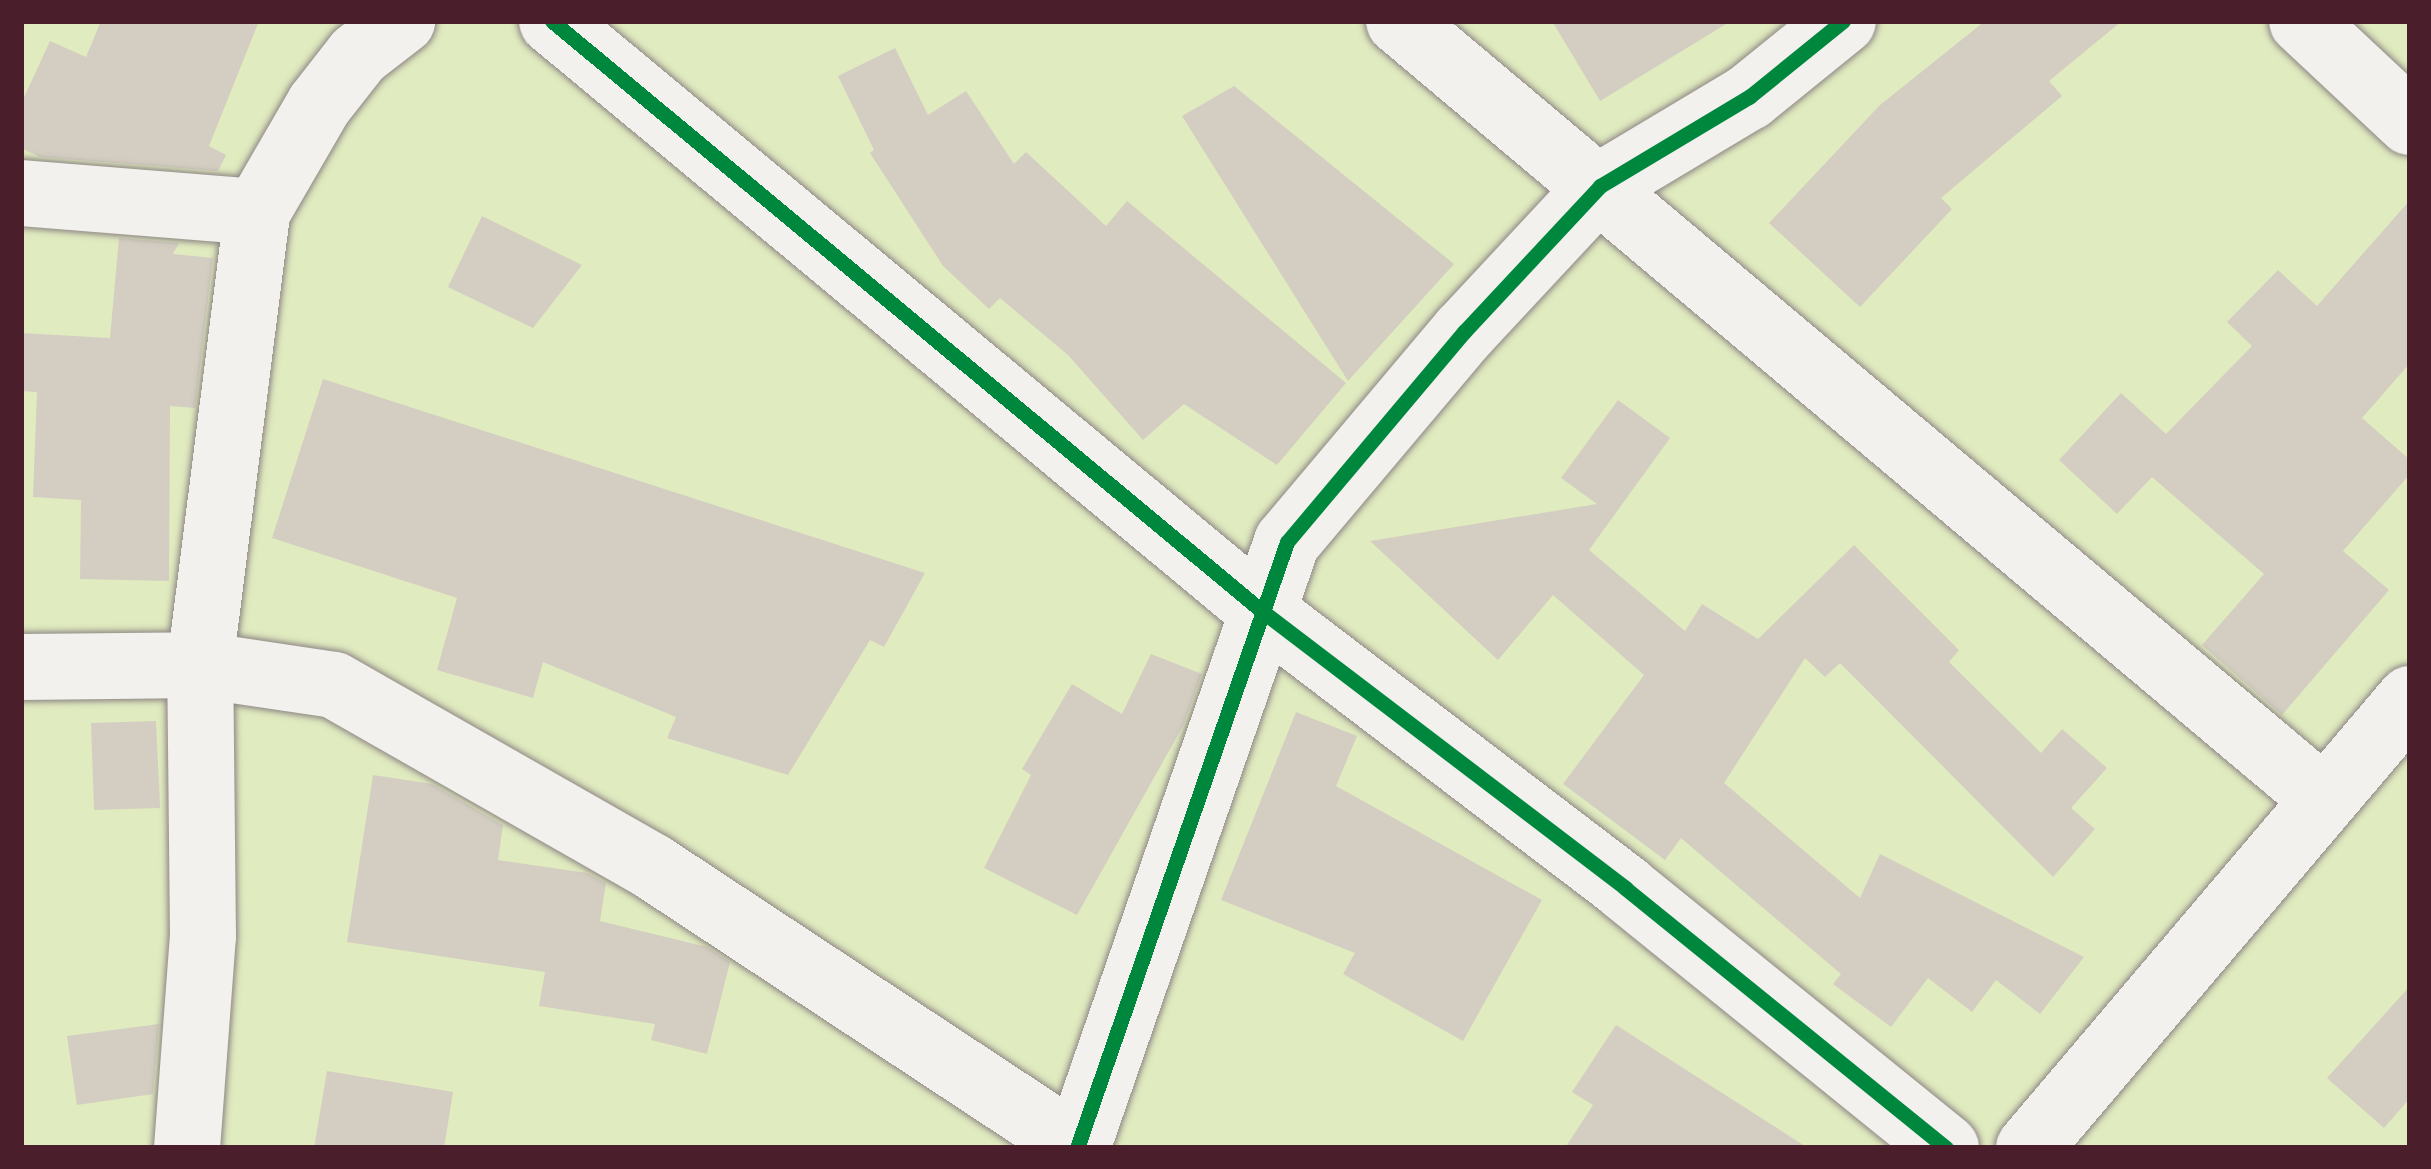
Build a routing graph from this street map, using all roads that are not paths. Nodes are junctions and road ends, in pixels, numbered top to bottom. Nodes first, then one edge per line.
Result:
1 (402, 21) edge
2 (552, 21) edge
3 (1399, 21) edge
4 (1843, 21) edge
5 (2302, 21) edge
6 (2410, 122) edge
7 (1600, 186) junction
8 (21, 193) edge
9 (256, 212) junction
10 (1262, 611) junction
11 (200, 665) junction
12 (21, 668) edge
13 (2410, 699) edge
14 (2324, 799) junction
15 (187, 1148) edge
16 (1078, 1148) edge
17 (1946, 1148) edge
18 (2029, 1148) edge

1 - 9 street
2 - 10 street
3 - 7 street
4 - 7 street
5 - 6 street
7 - 10 street
7 - 14 street
8 - 9 street
9 - 11 street
10 - 16 street
10 - 17 street
11 - 12 street
11 - 15 street
11 - 16 street
13 - 14 street
14 - 18 street

